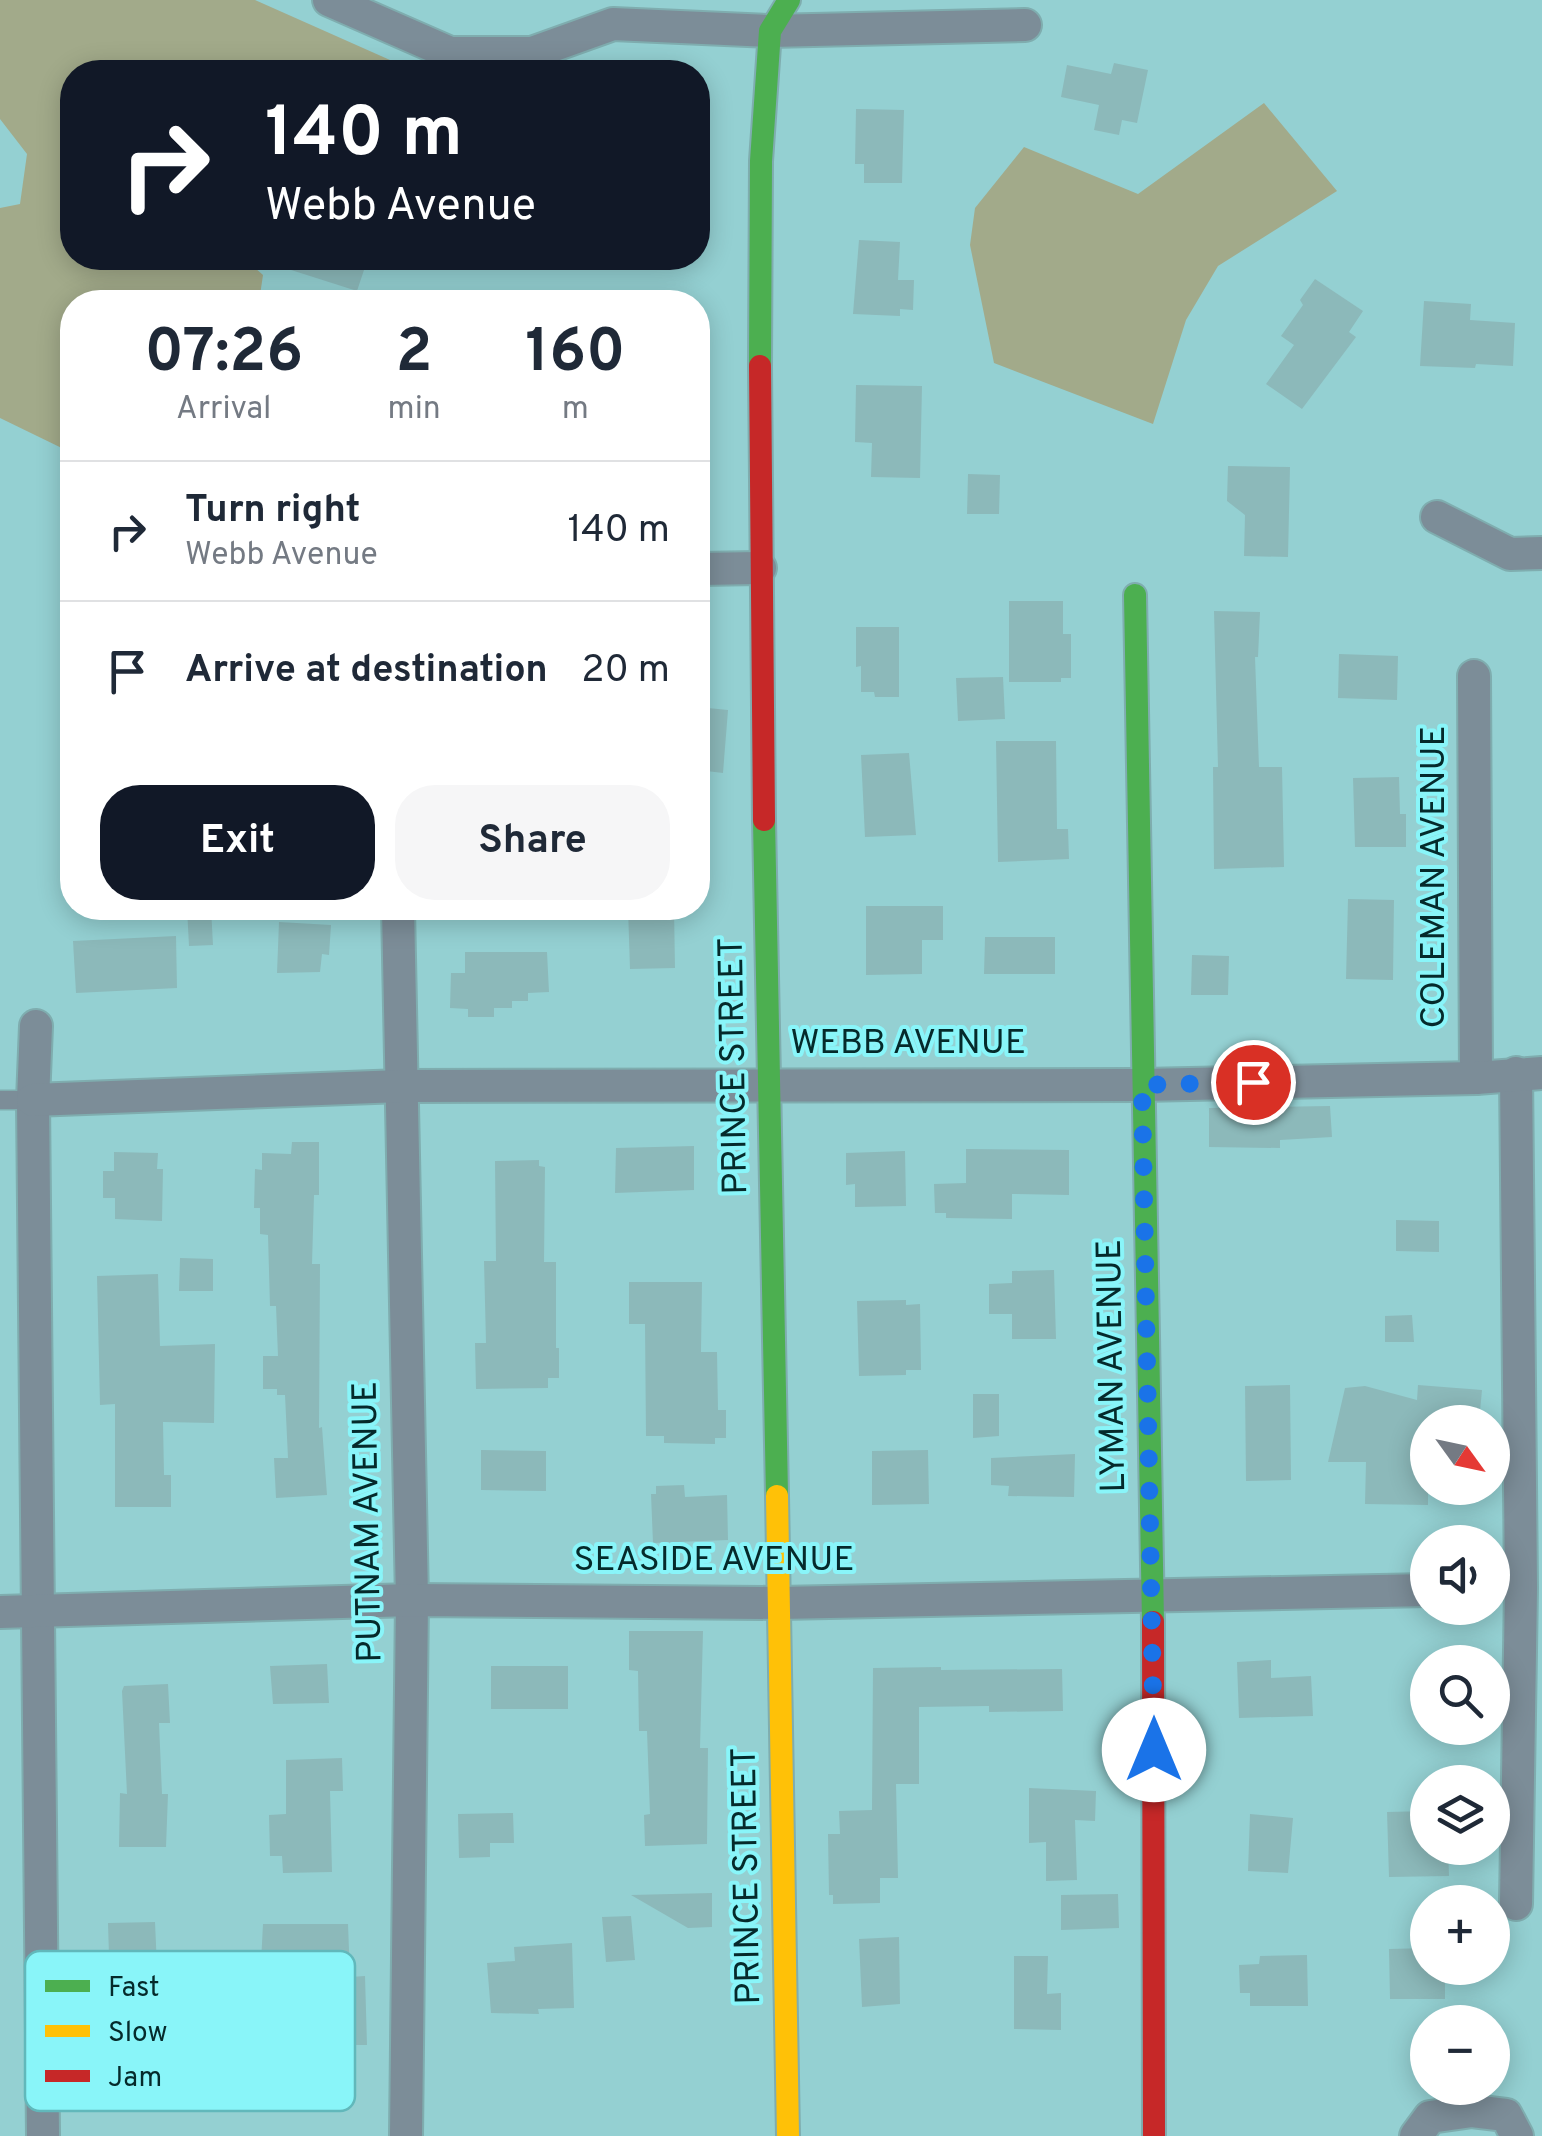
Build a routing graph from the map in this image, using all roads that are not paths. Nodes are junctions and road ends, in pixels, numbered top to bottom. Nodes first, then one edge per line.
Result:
1 (329, 0) edge
2 (788, 0) edge
3 (1026, 25) dead end
4 (770, 31) junction
5 (1437, 518) dead end
6 (1542, 553) edge
7 (760, 568) junction
8 (710, 569) edge
9 (1136, 595) dead end
10 (1474, 676) dead end
11 (398, 920) edge
12 (36, 1026) dead end
13 (1529, 1073) edge
14 (1476, 1078) junction
15 (772, 1083) junction
16 (1142, 1085) junction
17 (401, 1086) junction
18 (0, 1100) edge
19 (33, 1100) junction
20 (1518, 1588) edge
21 (1410, 1590) edge
22 (1153, 1596) junction
23 (412, 1600) junction
24 (778, 1603) junction
25 (0, 1612) edge
26 (40, 1612) junction
27 (1516, 1904) dead end
28 (42, 1951) edge
29 (43, 2111) edge
30 (43, 2136) edge
31 (406, 2136) edge
32 (788, 2136) edge
33 (1154, 2136) edge
34 (1416, 2136) edge
35 (1517, 2136) edge

1 - 4 street
2 - 4 street, PRINCE STREET
3 - 4 street
4 - 7 street, PRINCE STREET
5 - 6 street
7 - 8 street
7 - 15 street, PRINCE STREET
9 - 16 street, LYMAN AVENUE
10 - 14 street, COLEMAN AVENUE
11 - 17 street, PUTNAM AVENUE
12 - 19 street
13 - 14 street, WEBB AVENUE
13 - 20 street
14 - 16 street, WEBB AVENUE
15 - 16 street, WEBB AVENUE
15 - 17 street, WEBB AVENUE
15 - 24 street, PRINCE STREET
16 - 22 street, LYMAN AVENUE
17 - 19 street, WEBB AVENUE
17 - 23 street, PUTNAM AVENUE
18 - 19 lane
19 - 26 street
20 - 27 street
21 - 22 street, SEASIDE AVENUE
22 - 24 street, SEASIDE AVENUE
22 - 33 street, LYMAN AVENUE
23 - 24 street, SEASIDE AVENUE
23 - 26 street, SEASIDE AVENUE
23 - 31 street, PUTNAM AVENUE
24 - 32 street, PRINCE STREET
25 - 26 street, SEASIDE AVENUE
26 - 28 street
29 - 30 street
34 - 35 street

